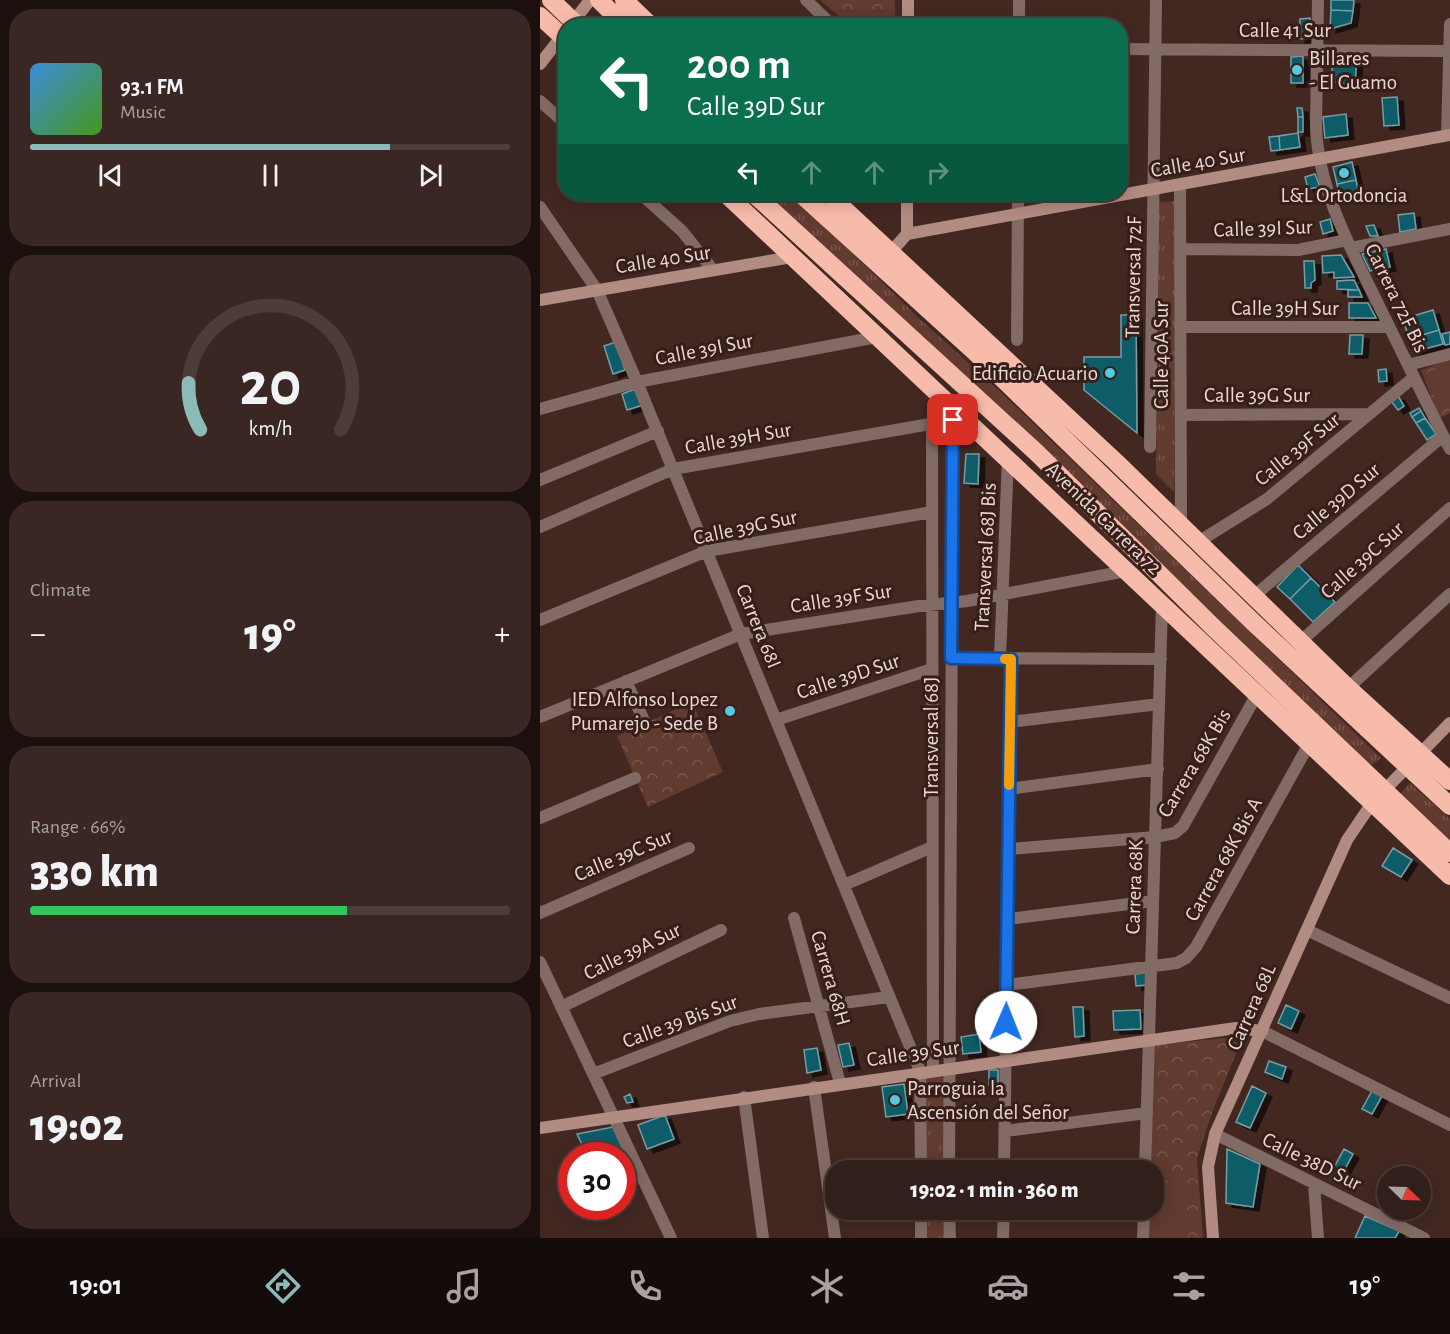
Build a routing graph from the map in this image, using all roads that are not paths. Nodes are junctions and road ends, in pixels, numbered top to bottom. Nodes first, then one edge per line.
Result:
1 (551, 0) edge
2 (590, 0) edge
3 (599, 0) edge
4 (624, 0) edge
5 (806, 0) edge
6 (908, 0) edge
7 (1019, 0) edge
8 (1156, 0) edge
9 (1318, 0) edge
10 (540, 16) edge
11 (562, 18) edge
12 (577, 18) edge
13 (617, 18) edge
14 (643, 18) edge
15 (825, 18) edge
16 (908, 18) edge
17 (1019, 18) edge
18 (1450, 24) edge
19 (558, 25) edge
20 (558, 43) edge
21 (1128, 49) edge
22 (1155, 49) junction
23 (1317, 50) junction
24 (1449, 51) edge
25 (540, 64) edge
26 (540, 101) edge
27 (558, 117) edge
28 (1449, 135) edge
29 (1320, 159) junction
30 (1180, 185) junction
31 (1154, 190) junction
32 (1128, 195) edge
33 (648, 201) edge
34 (733, 201) edge
35 (762, 201) edge
36 (809, 201) edge
37 (836, 201) edge
38 (907, 201) edge
39 (1018, 201) edge
40 (1092, 201) edge
41 (540, 207) edge
42 (1018, 214) junction
43 (1450, 229) edge
44 (907, 234) junction
45 (1349, 244) junction
46 (1180, 249) junction
47 (891, 252) junction
48 (792, 257) junction
49 (712, 270) junction
50 (597, 290) junction
51 (540, 300) edge
52 (1180, 327) junction
53 (1389, 327) junction
54 (877, 337) junction
55 (1017, 340) dead end
56 (1450, 354) edge
57 (1408, 365) junction
58 (1414, 377) junction
59 (637, 382) junction
60 (540, 409) edge
61 (953, 413) junction
62 (1370, 414) junction
63 (1180, 415) junction
64 (932, 423) junction
65 (658, 431) junction
66 (1443, 436) junction
67 (1150, 447) dead end
68 (1450, 449) edge
69 (1008, 457) junction
70 (673, 469) junction
71 (540, 480) edge
72 (1086, 501) junction
73 (1450, 508) edge
74 (932, 512) junction
75 (1181, 525) junction
76 (540, 527) edge
77 (1198, 542) junction
78 (1103, 549) junction
79 (707, 551) junction
80 (1126, 571) junction
81 (1450, 594) edge
82 (1003, 595) junction
83 (1254, 596) junction
84 (952, 603) junction
85 (932, 604) junction
86 (1162, 605) junction
87 (540, 620) edge
88 (1254, 622) junction
89 (741, 634) junction
90 (1301, 641) junction
91 (951, 658) junction
92 (1006, 659) junction
93 (1161, 659) junction
94 (932, 669) junction
95 (626, 681) junction
96 (1348, 688) junction
97 (1256, 696) junction
98 (1160, 704) junction
99 (540, 717) edge
100 (776, 720) junction
101 (645, 723) dead end
102 (1010, 723) junction
103 (1450, 723) edge
104 (1309, 744) junction
105 (1414, 760) junction
106 (1158, 769) junction
107 (635, 778) dead end
108 (1450, 782) edge
109 (1009, 789) junction
110 (1378, 797) junction
111 (1450, 806) edge
112 (540, 819) edge
113 (1155, 837) junction
114 (932, 847) junction
115 (689, 848) dead end
116 (1009, 849) junction
117 (1450, 853) edge
118 (1450, 876) edge
119 (844, 885) junction
120 (1153, 901) junction
121 (540, 913) edge
122 (794, 918) dead end
123 (1008, 919) junction
124 (721, 930) dead end
125 (1307, 930) junction
126 (540, 962) edge
127 (1151, 966) junction
128 (1007, 986) junction
129 (890, 997) junction
130 (1450, 998) edge
131 (561, 1007) junction
132 (820, 1007) junction
133 (1262, 1031) junction
134 (1149, 1039) junction
135 (1006, 1059) junction
136 (948, 1067) junction
137 (933, 1069) junction
138 (920, 1071) junction
139 (593, 1074) junction
140 (840, 1083) junction
141 (814, 1087) junction
142 (744, 1097) junction
143 (1147, 1113) junction
144 (614, 1118) junction
145 (1450, 1125) edge
146 (540, 1128) edge
147 (1005, 1131) junction
148 (1215, 1134) junction
149 (921, 1160) edge
150 (949, 1160) edge
151 (1004, 1160) edge
152 (1145, 1160) edge
153 (1314, 1184) junction
154 (921, 1220) edge
155 (949, 1220) edge
156 (1004, 1220) edge
157 (1144, 1220) edge
158 (671, 1238) edge
159 (763, 1238) edge
160 (835, 1238) edge
161 (921, 1238) edge
162 (950, 1238) edge
163 (1003, 1238) edge
164 (1143, 1238) edge
165 (1213, 1238) edge
166 (1318, 1238) edge
167 (1424, 1238) edge

1 - 11 highway
2 - 12 street
3 - 13 highway
4 - 14 highway
5 - 15 street
6 - 16 street
7 - 17 street
8 - 22 street, Transversal 72F
9 - 23 street, Carrera 72F Bis
10 - 19 highway
18 - 24 street
20 - 25 street
21 - 22 street, Calle 41 Sur
22 - 23 street, Calle 41 Sur
22 - 31 street, Transversal 72F
23 - 24 street, Calle 41 Sur
23 - 29 street, Carrera 72F Bis
24 - 28 street
26 - 27 street
28 - 29 street, Calle 40 Sur
29 - 30 street, Calle 40 Sur
29 - 45 street, Carrera 72F Bis
30 - 31 street, Calle 40 Sur
30 - 46 street, Calle 40A Sur
31 - 32 street, Calle 40 Sur
31 - 67 street, Transversal 72F
33 - 49 street
34 - 48 highway, Avenida Carrera 72
35 - 72 highway, Avenida Carrera 72
36 - 88 highway, Avenida Carrera 72
37 - 47 highway, Avenida Carrera 72
38 - 44 street
39 - 42 street
40 - 42 street, Calle 40 Sur
41 - 50 street, Carrera 68I
42 - 44 street, Calle 40 Sur
42 - 55 street
43 - 45 street, Calle 39I Sur
44 - 47 street
45 - 46 street, Calle 39I Sur
45 - 53 street, Carrera 72F Bis
46 - 52 street, Calle 40A Sur
47 - 75 highway, Avenida Carrera 72
48 - 49 street, Calle 40 Sur
48 - 54 highway, Avenida Carrera 72
49 - 50 street, Calle 40 Sur
50 - 51 street, Calle 40 Sur
50 - 59 street, Carrera 68I
52 - 53 street, Calle 39H Sur
52 - 63 street, Calle 40A Sur
53 - 57 street, Carrera 72F Bis
54 - 59 street, Calle 39I Sur
54 - 61 highway, Avenida Carrera 72
56 - 57 street
57 - 58 street, Carrera 72F Bis
58 - 62 street, Calle 39F Sur
58 - 66 street, Carrera 72F Bis
59 - 60 street, Calle 39I Sur
59 - 65 street, Carrera 68I
61 - 64 street, Calle 39H Sur
61 - 69 highway, Avenida Carrera 72
61 - 84 street, Transversal 68J
62 - 63 street, Calle 39G Sur
62 - 77 street, Calle 39F Sur
63 - 75 street, Calle 40A Sur
64 - 70 street, Calle 39H Sur
64 - 74 street, Transversal 68J
65 - 70 street, Carrera 68I
65 - 71 street
66 - 68 street, Carrera 72F Bis
66 - 83 street, Calle 39D Sur
69 - 78 highway, Avenida Carrera 72
69 - 82 street, Transversal 68J Bis
70 - 76 street, Calle 39H Sur
70 - 79 street, Carrera 68I
72 - 78 highway
72 - 110 highway, Avenida Carrera 72
73 - 90 street, Calle 39C Sur
74 - 79 street, Calle 39G Sur
74 - 85 street, Transversal 68J
75 - 77 highway, Avenida Carrera 72
77 - 83 highway, Avenida Carrera 72
78 - 80 highway, Avenida Carrera 72
79 - 87 street, Calle 39G Sur
79 - 89 street, Carrera 68I
80 - 82 street, Calle 39F Sur
80 - 86 highway, Avenida Carrera 72
81 - 96 street
82 - 84 street, Calle 39F Sur
82 - 92 street, Transversal 68J Bis
83 - 90 highway, Avenida Carrera 72
84 - 85 street, Calle 39F Sur
84 - 91 street, Transversal 68J
85 - 89 street, Calle 39F Sur
85 - 94 street, Transversal 68J
86 - 93 street, Carrera 68K
86 - 97 highway, Avenida Carrera 72
88 - 90 highway
88 - 105 highway, Avenida Carrera 72
89 - 95 street, Calle 39F Sur
89 - 100 street, Carrera 68I
90 - 96 highway, Avenida Carrera 72
91 - 92 street
91 - 136 street, Transversal 68J
92 - 93 street
92 - 102 street, Transversal 68J Bis
93 - 98 street, Carrera 68K
94 - 100 street, Calle 39D Sur
94 - 114 street, Transversal 68J
95 - 99 street, Calle 39F Sur
95 - 101 street
96 - 105 highway, Avenida Carrera 72
97 - 104 highway, Avenida Carrera 72
97 - 113 street, Carrera 68K Bis
98 - 102 street
98 - 106 street, Carrera 68K
100 - 119 street, Carrera 68I
102 - 109 street, Transversal 68J Bis
103 - 105 street, Carrera 68L
104 - 110 highway, Avenida Carrera 72
104 - 127 street, Carrera 68K Bis A
105 - 108 highway, Avenida Carrera 72
105 - 110 street, Carrera 68L
105 - 111 highway, Avenida Carrera 72
106 - 109 street
106 - 113 street, Carrera 68K
107 - 112 street
109 - 116 street, Transversal 68J Bis
110 - 117 highway, Avenida Carrera 72
110 - 118 highway, Avenida Carrera 72
110 - 125 street, Carrera 68L
113 - 116 street
113 - 120 street, Carrera 68K
114 - 119 street
114 - 137 street, Transversal 68J
115 - 121 street, Calle 39C Sur
116 - 123 street, Transversal 68J Bis
119 - 129 street, Carrera 68I
120 - 123 street
120 - 127 street, Carrera 68K
122 - 132 street, Carrera 68H
123 - 128 street, Transversal 68J Bis
124 - 131 street, Calle 39A Sur
125 - 130 street
125 - 133 street, Carrera 68L
126 - 131 street
127 - 128 street
127 - 134 street, Carrera 68K
128 - 135 street, Transversal 68J Bis
129 - 132 street, Calle 39 Bis Sur
129 - 138 street, Carrera 68I
131 - 139 street
132 - 139 street, Calle 39 Bis Sur
132 - 140 street, Carrera 68H
133 - 134 street, Calle 39 Sur
133 - 145 street, Calle 39 Sur
133 - 148 street, Carrera 68L
134 - 135 street, Calle 39 Sur
134 - 143 street, Carrera 68K
135 - 136 street, Calle 39 Sur
135 - 147 street, Transversal 68J Bis
136 - 137 street, Calle 39 Sur
136 - 150 street, Transversal 68J
137 - 138 street, Calle 39 Sur
138 - 140 street, Calle 39 Sur
138 - 149 street
139 - 144 street
140 - 141 street, Calle 39 Sur
141 - 142 street, Calle 39 Sur
141 - 160 street
142 - 144 street, Calle 39 Sur
142 - 159 street
143 - 147 street
143 - 152 street, Carrera 68K
144 - 146 street, Calle 39 Sur
144 - 158 street
147 - 151 street, Transversal 68J Bis
148 - 153 street, Calle 38D Sur
148 - 165 street, Carrera 68L
153 - 166 street
153 - 167 street, Calle 38D Sur
154 - 161 street
155 - 162 street
156 - 163 street
157 - 164 street

